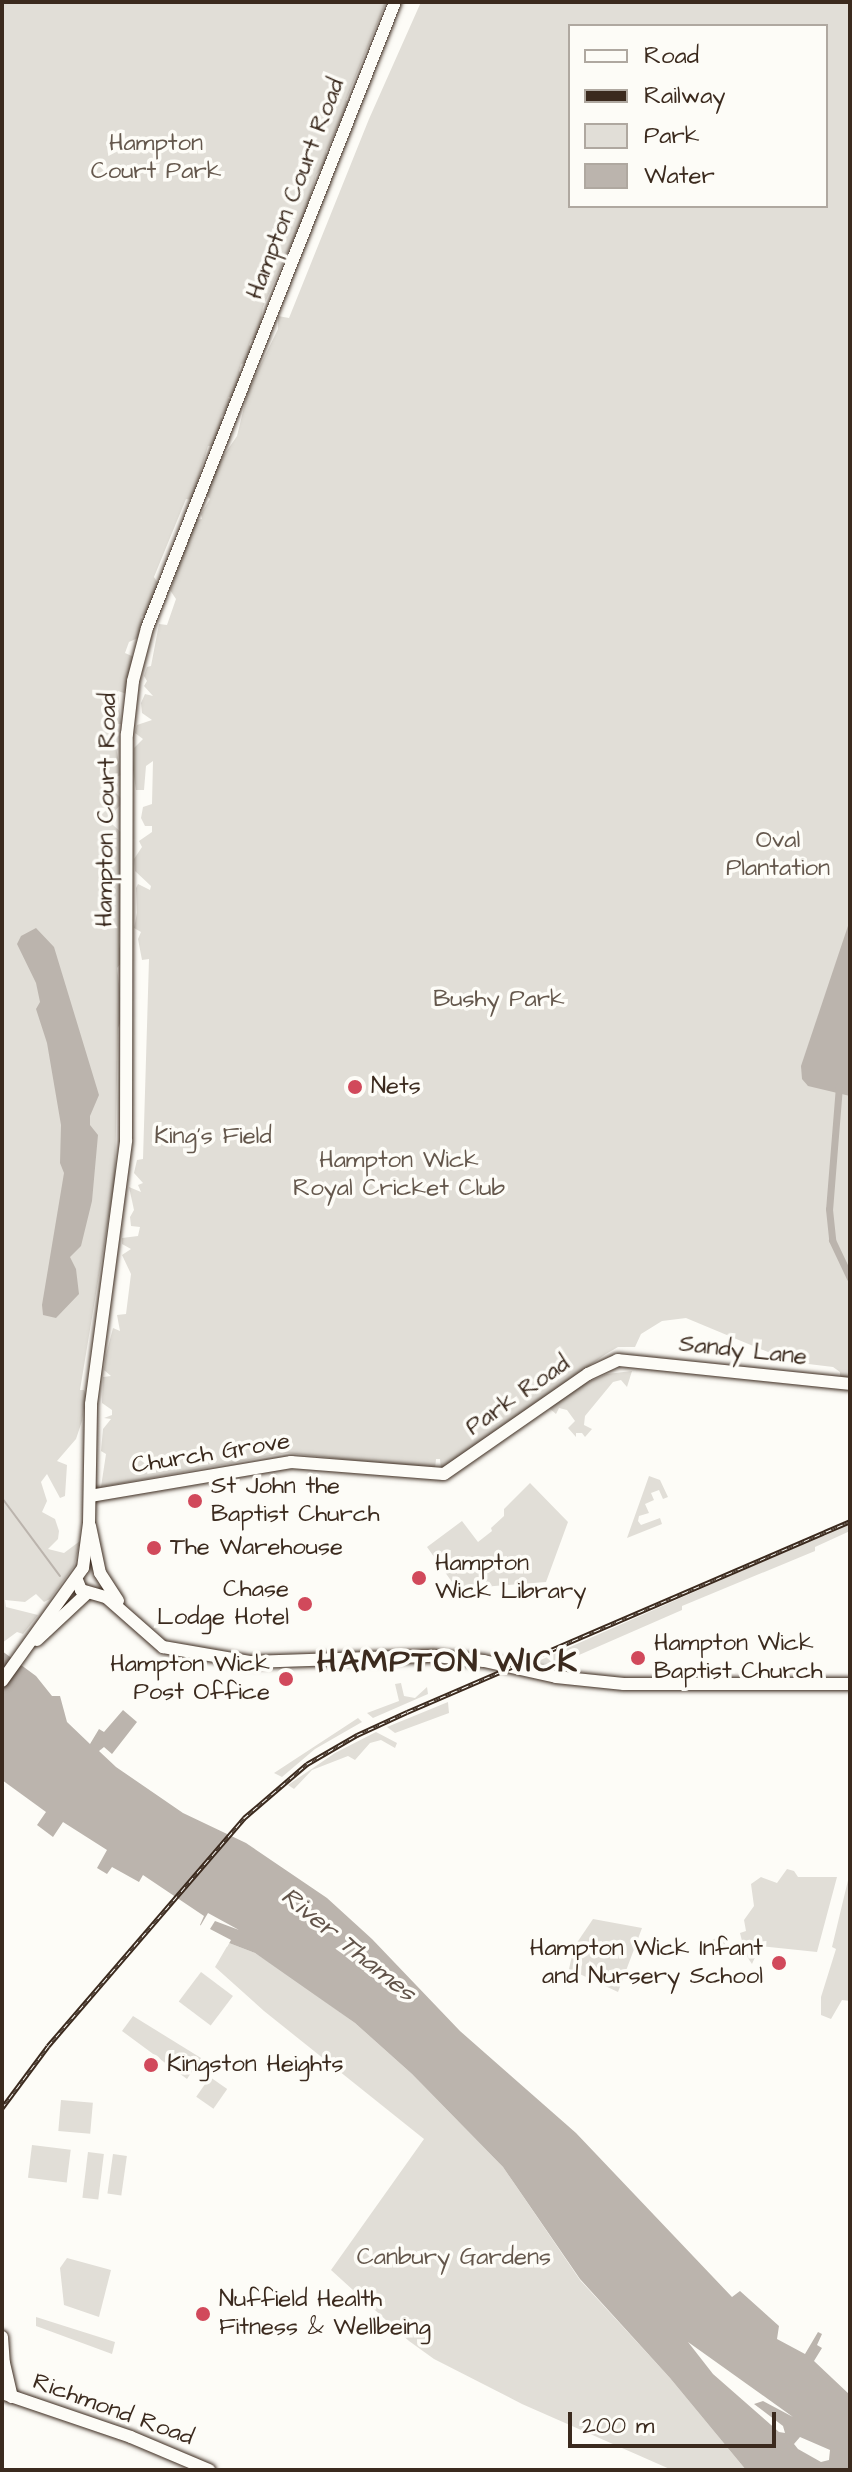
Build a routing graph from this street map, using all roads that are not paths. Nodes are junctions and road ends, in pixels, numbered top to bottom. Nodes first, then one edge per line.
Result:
1 (395, 2) edge
2 (631, 1360) joint
3 (850, 1384) edge
4 (434, 1474) joint
5 (90, 1496) junction
6 (89, 1523) junction
7 (80, 1576) junction
8 (102, 1576) junction
9 (91, 1593) junction
10 (124, 1613) junction
11 (47, 1625) junction
12 (2, 1681) edge
13 (850, 1684) edge
14 (2, 2337) edge
15 (3, 2367) edge
16 (7, 2395) edge
17 (209, 2470) edge

1 - 5 main road, Hampton Court Road
2 - 3 main road, Sandy Lane
2 - 4 main road, Park Road
4 - 5 main road, Church Grove
5 - 6 main road, Hampton Court Road
6 - 7 main road, Hampton Court Road
6 - 8 main road, Hampton Court Road
7 - 8 main road
7 - 9 main road
7 - 11 main road
8 - 9 main road
8 - 10 main road, Hampton Court Road
9 - 10 main road
9 - 11 main road
10 - 13 main road
11 - 12 main road
14 - 15 main road
15 - 16 main road
16 - 17 main road, Richmond Road

